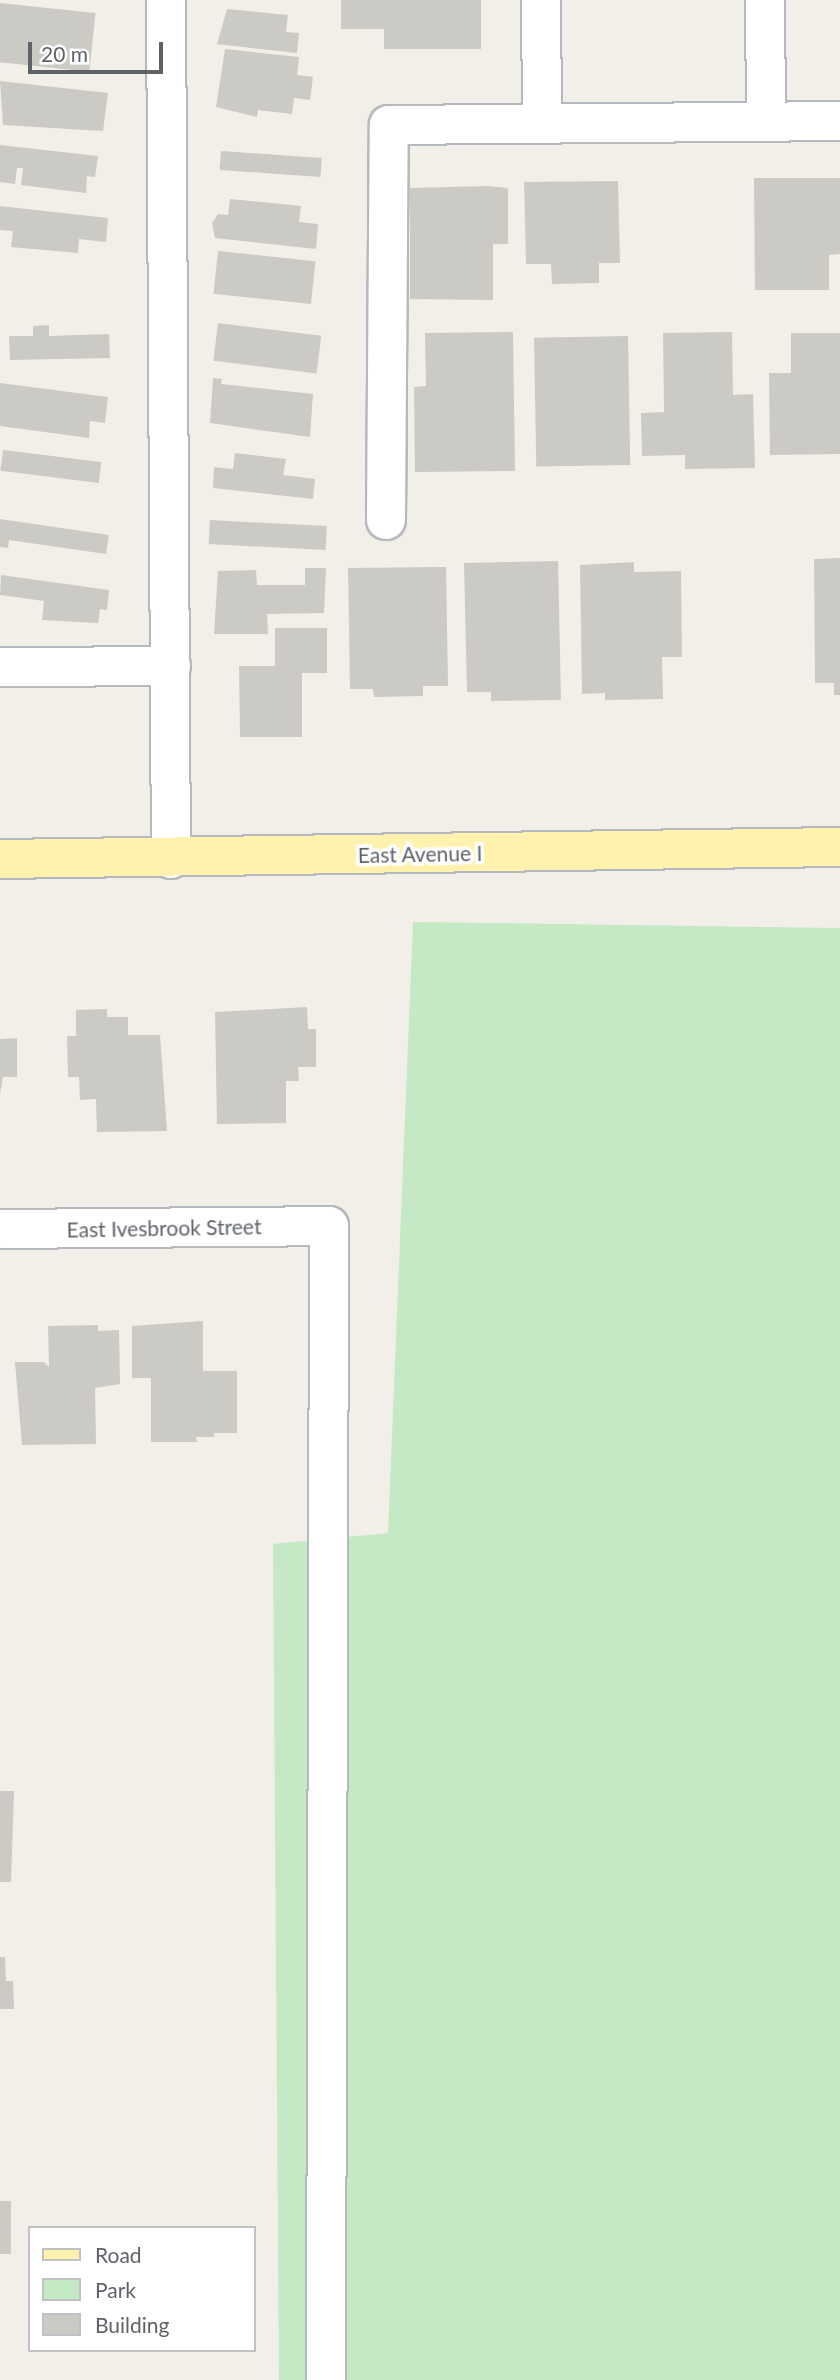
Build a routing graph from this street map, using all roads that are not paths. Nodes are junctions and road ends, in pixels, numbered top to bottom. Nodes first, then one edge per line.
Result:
1 (166, 0) edge
2 (541, 0) edge
3 (765, 0) edge
4 (840, 121) edge
5 (542, 122) junction
6 (766, 122) junction
7 (386, 520) dead end
8 (171, 666) junction
9 (0, 667) edge
10 (840, 847) edge
11 (0, 859) edge
12 (172, 859) junction
13 (0, 1229) edge
14 (326, 2380) edge

1 - 8 street
2 - 5 street
3 - 6 street
4 - 6 street
5 - 6 street
5 - 7 street
8 - 9 street
8 - 12 street
10 - 12 main road, East Avenue I
11 - 12 main road, East Avenue I
13 - 14 street, East Ivesbrook Street

